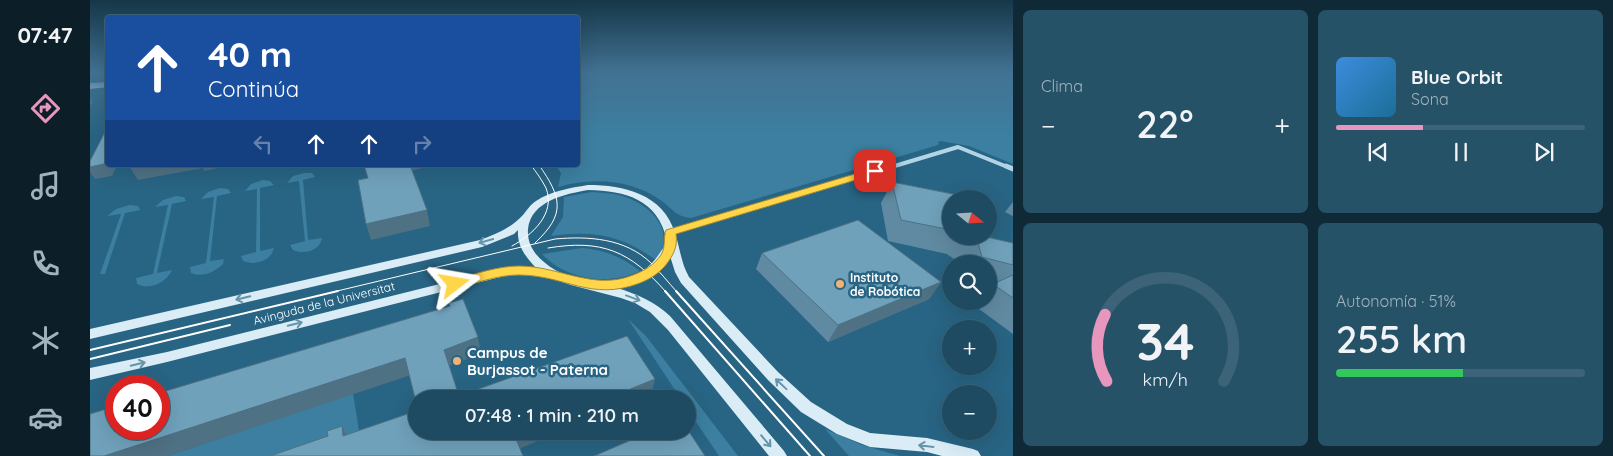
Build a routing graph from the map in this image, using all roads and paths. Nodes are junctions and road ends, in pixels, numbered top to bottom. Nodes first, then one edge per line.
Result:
1 (1013, 169) edge
2 (527, 216) junction
3 (671, 237) junction
4 (566, 280) junction
5 (586, 284) junction
6 (90, 334) edge
7 (90, 374) edge
8 (779, 456) edge
9 (973, 456) edge

1 - 3 street
2 - 3 street
2 - 4 street
2 -> 6 street, Avinguda de la Universitat
3 - 5 street
9 -> 3 street
4 - 5 street
7 -> 4 street, Avinguda de la Universitat
5 -> 8 street

